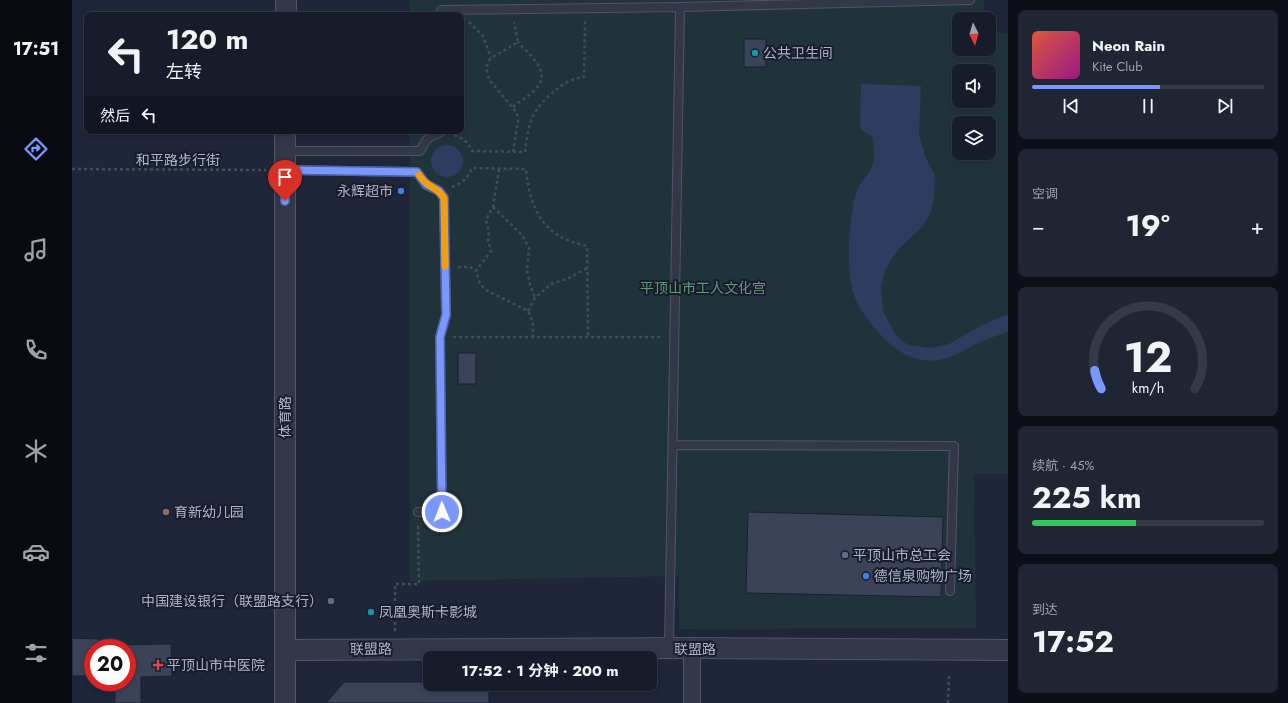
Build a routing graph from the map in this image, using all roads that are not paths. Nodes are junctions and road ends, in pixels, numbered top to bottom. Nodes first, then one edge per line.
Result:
1 (286, 0) edge
2 (970, 0) edge
3 (680, 7) junction
4 (286, 12) edge
5 (441, 12) edge
6 (285, 134) edge
7 (439, 134) edge
8 (285, 150) junction
9 (285, 170) junction
10 (673, 445) junction
11 (418, 512) road end
12 (950, 591) dead end
13 (692, 648) junction
14 (669, 649) junction
15 (286, 650) junction
16 (1008, 650) edge
17 (285, 703) edge
18 (692, 703) edge

1 - 4 street
2 - 3 lane
3 - 5 lane
3 - 10 lane
6 - 8 street, 体育路
7 - 8 lane
8 - 9 street, 体育路
9 - 11 lane
9 - 15 street, 体育路
10 - 12 lane
10 - 14 lane
13 - 14 street, 联盟路
13 - 16 street, 联盟路
13 - 18 street
14 - 15 street, 联盟路
15 - 17 street, 体育路

